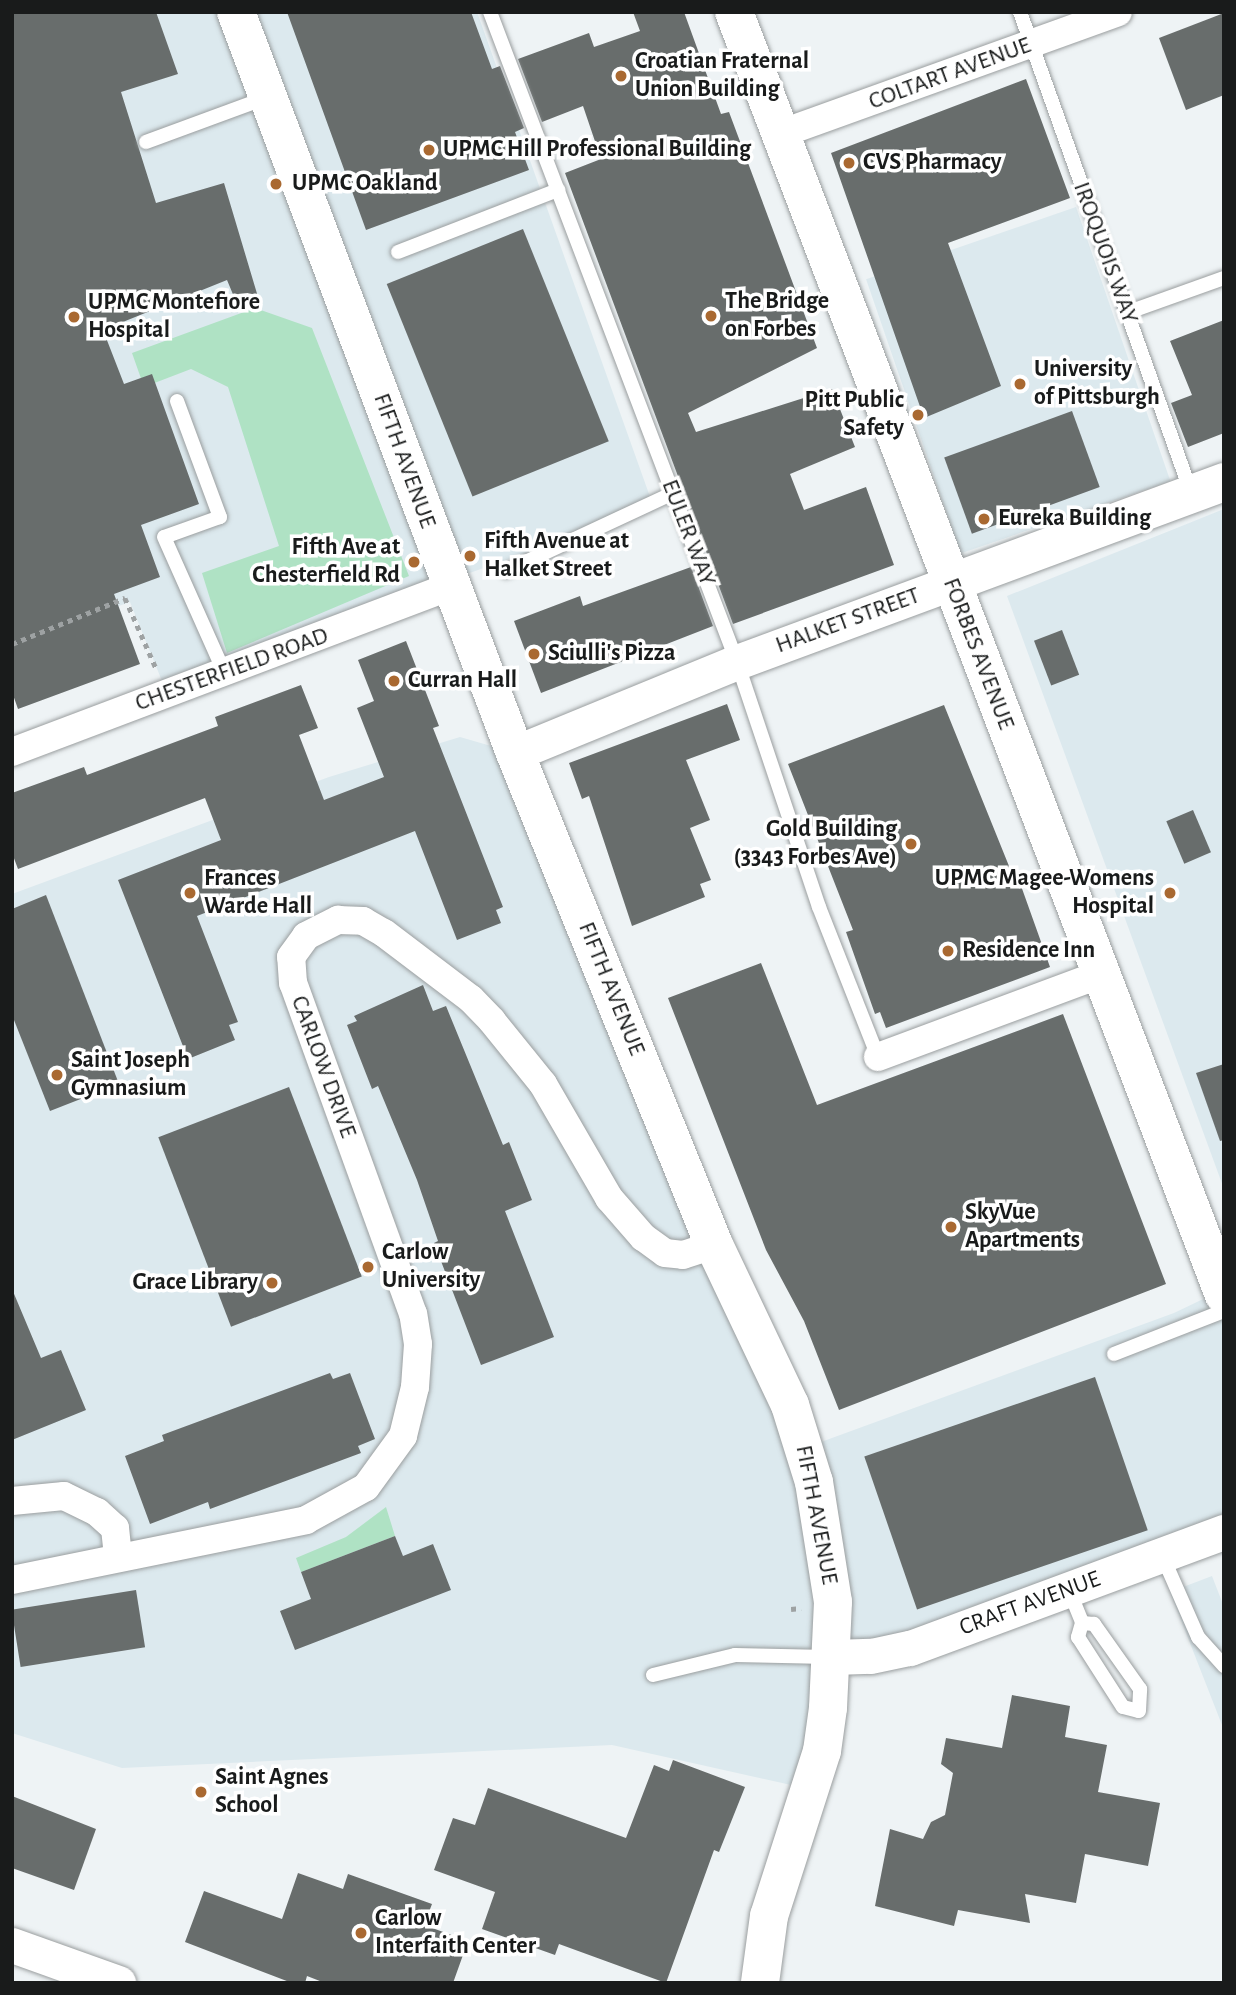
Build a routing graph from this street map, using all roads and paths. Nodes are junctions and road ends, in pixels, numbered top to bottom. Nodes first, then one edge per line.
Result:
1 (236, 12) edge
2 (490, 12) edge
3 (734, 12) edge
4 (1020, 12) edge
5 (1118, 12) edge
6 (1032, 45) junction
7 (269, 97) junction
8 (780, 134) junction
9 (146, 142) dead end
10 (558, 190) junction
11 (398, 252) dead end
12 (1224, 278) edge
13 (1126, 313) junction
14 (177, 401) dead end
15 (1208, 488) edge
16 (673, 493) junction
17 (506, 570) dead end
18 (951, 583) junction
19 (451, 586) junction
20 (12, 644) edge
21 (737, 662) junction
22 (224, 672) junction
23 (167, 694) junction
24 (12, 752) edge
25 (515, 753) junction
26 (1101, 974) junction
27 (878, 1057) joint
28 (715, 1245) junction
29 (1224, 1295) edge
30 (1224, 1311) edge
31 (1114, 1354) dead end
32 (12, 1501) edge
33 (1224, 1532) edge
34 (1162, 1555) junction
35 (118, 1556) junction
36 (12, 1580) edge
37 (1069, 1590) junction
38 (1083, 1623) junction
39 (833, 1657) junction
40 (1224, 1666) edge
41 (653, 1675) dead end
42 (769, 1916) junction
43 (12, 1945) edge
44 (66, 1974) edge
45 (118, 1983) edge
46 (738, 1983) edge
47 (760, 1983) edge

1 - 7 main road, FIFTH AVENUE
2 - 10 lane, EULER WAY
3 - 8 main road, FORBES AVENUE
4 - 6 lane, IROQUOIS WAY
5 - 6 street, COLTART AVENUE
6 - 8 street, COLTART AVENUE
6 - 13 lane, IROQUOIS WAY
7 - 9 lane
7 - 19 main road, FIFTH AVENUE
8 - 18 main road, FORBES AVENUE
10 - 11 lane
10 - 16 lane, EULER WAY
12 - 13 lane
13 - 15 lane, IROQUOIS WAY
14 - 22 lane
15 - 18 main road, HALKET STREET
16 - 17 lane
16 - 21 lane, EULER WAY
18 - 21 street, HALKET STREET
18 - 26 main road, FORBES AVENUE
19 - 22 street, CHESTERFIELD ROAD
19 - 25 main road, FIFTH AVENUE
20 - 23 path
21 - 25 street, HALKET STREET
21 - 27 lane, EULER WAY
22 - 23 street, CHESTERFIELD ROAD
23 - 24 street, CHESTERFIELD ROAD
25 - 28 main road, FIFTH AVENUE
26 - 27 street
26 - 29 main road, FORBES AVENUE
28 - 35 street, CARLOW DRIVE
28 - 39 main road, FIFTH AVENUE
30 - 31 lane
32 - 35 street
33 - 34 street, CRAFT AVENUE
34 - 37 street, CRAFT AVENUE
34 - 40 lane
35 - 36 street, CARLOW DRIVE
37 - 38 lane
37 - 39 street, CRAFT AVENUE
38 - 38 lane
39 - 41 lane
39 - 42 main road, FIFTH AVENUE
42 - 46 main road
42 - 47 main road, FIFTH AVENUE
43 - 44 street
44 - 45 street

